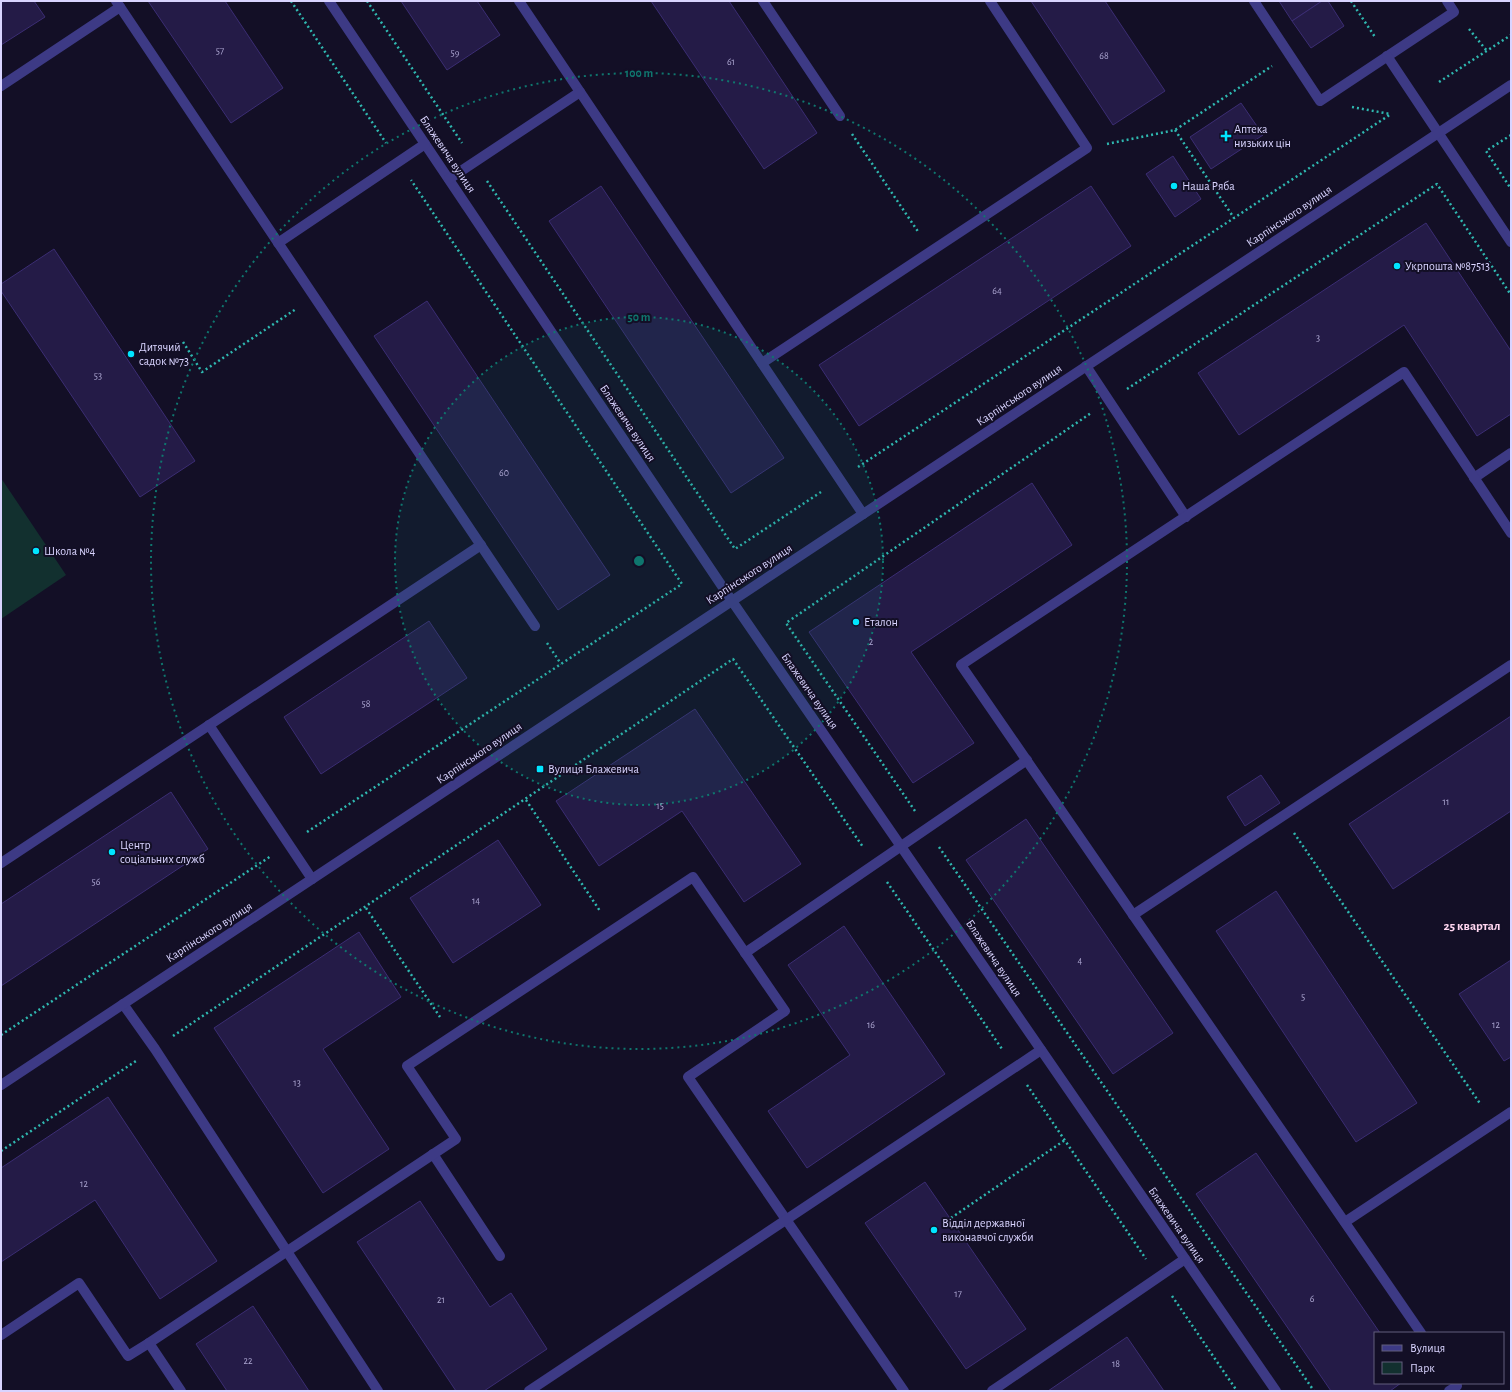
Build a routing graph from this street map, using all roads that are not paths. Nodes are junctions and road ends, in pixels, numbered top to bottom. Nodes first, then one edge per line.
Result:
1 (329, 1) edge
2 (519, 1) edge
3 (763, 1) edge
4 (990, 1) edge
5 (1254, 1) edge
6 (1447, 1) edge
7 (118, 4) edge
8 (1387, 56) junction
9 (1511, 85) edge
10 (1, 86) edge
11 (580, 92) junction
12 (840, 116) road end
13 (1438, 133) junction
14 (425, 144) junction
15 (449, 179) junction
16 (1511, 242) edge
17 (278, 243) junction
18 (762, 363) junction
19 (1086, 366) junction
20 (1511, 453) edge
21 (1474, 478) junction
22 (863, 514) junction
23 (1186, 517) junction
24 (1511, 534) edge
25 (481, 545) junction
26 (732, 601) junction
27 (535, 626) dead end
28 (1511, 665) edge
29 (209, 725) junction
30 (1027, 760) junction
31 (901, 846) junction
32 (1, 863) edge
33 (312, 879) junction
34 (1133, 915) junction
35 (745, 953) junction
36 (123, 1004) junction
37 (1041, 1050) junction
38 (1, 1085) edge
39 (1511, 1112) edge
40 (433, 1154) junction
41 (786, 1220) junction
42 (1345, 1222) junction
43 (286, 1252) junction
44 (500, 1256) dead end
45 (1185, 1259) junction
46 (1420, 1332) edge
47 (1, 1335) edge
48 (148, 1343) junction
49 (181, 1391) edge
50 (378, 1391) edge
51 (529, 1391) edge
52 (904, 1391) edge
53 (992, 1391) edge
54 (1276, 1391) edge

1 - 14 street, Блажевича вулиця
2 - 11 street
3 - 12 street
4 - 18 street
5 - 8 street
6 - 8 street
7 - 10 street
7 - 17 street
8 - 13 street
9 - 13 street, Карпінського вулиця
11 - 15 street
11 - 18 street
13 - 16 street
13 - 19 street, Карпінського вулиця
14 - 15 street, Блажевича вулиця
14 - 17 street
15 - 26 street, Блажевича вулиця
17 - 25 street
18 - 22 street
19 - 22 street, Карпінського вулиця
19 - 23 street
20 - 21 street
21 - 23 street
21 - 24 street
22 - 26 street, Карпінського вулиця
23 - 30 street
25 - 27 street
25 - 29 street
26 - 31 street, Блажевича вулиця
26 - 33 street, Карпінського вулиця
28 - 34 street
29 - 32 street
29 - 33 street
30 - 31 street
30 - 34 street
31 - 35 street
31 - 37 street, Блажевича вулиця
33 - 36 street, Карпінського вулиця
34 - 42 street
35 - 40 street
35 - 41 street
36 - 38 street, Карпінського вулиця
36 - 43 street
37 - 41 street
37 - 45 street, Блажевича вулиця
39 - 42 street
40 - 43 street
40 - 44 street
41 - 51 street
41 - 52 street
42 - 46 street
43 - 48 street
43 - 50 street
45 - 53 street
45 - 54 street, Блажевича вулиця
47 - 48 street
48 - 49 street

